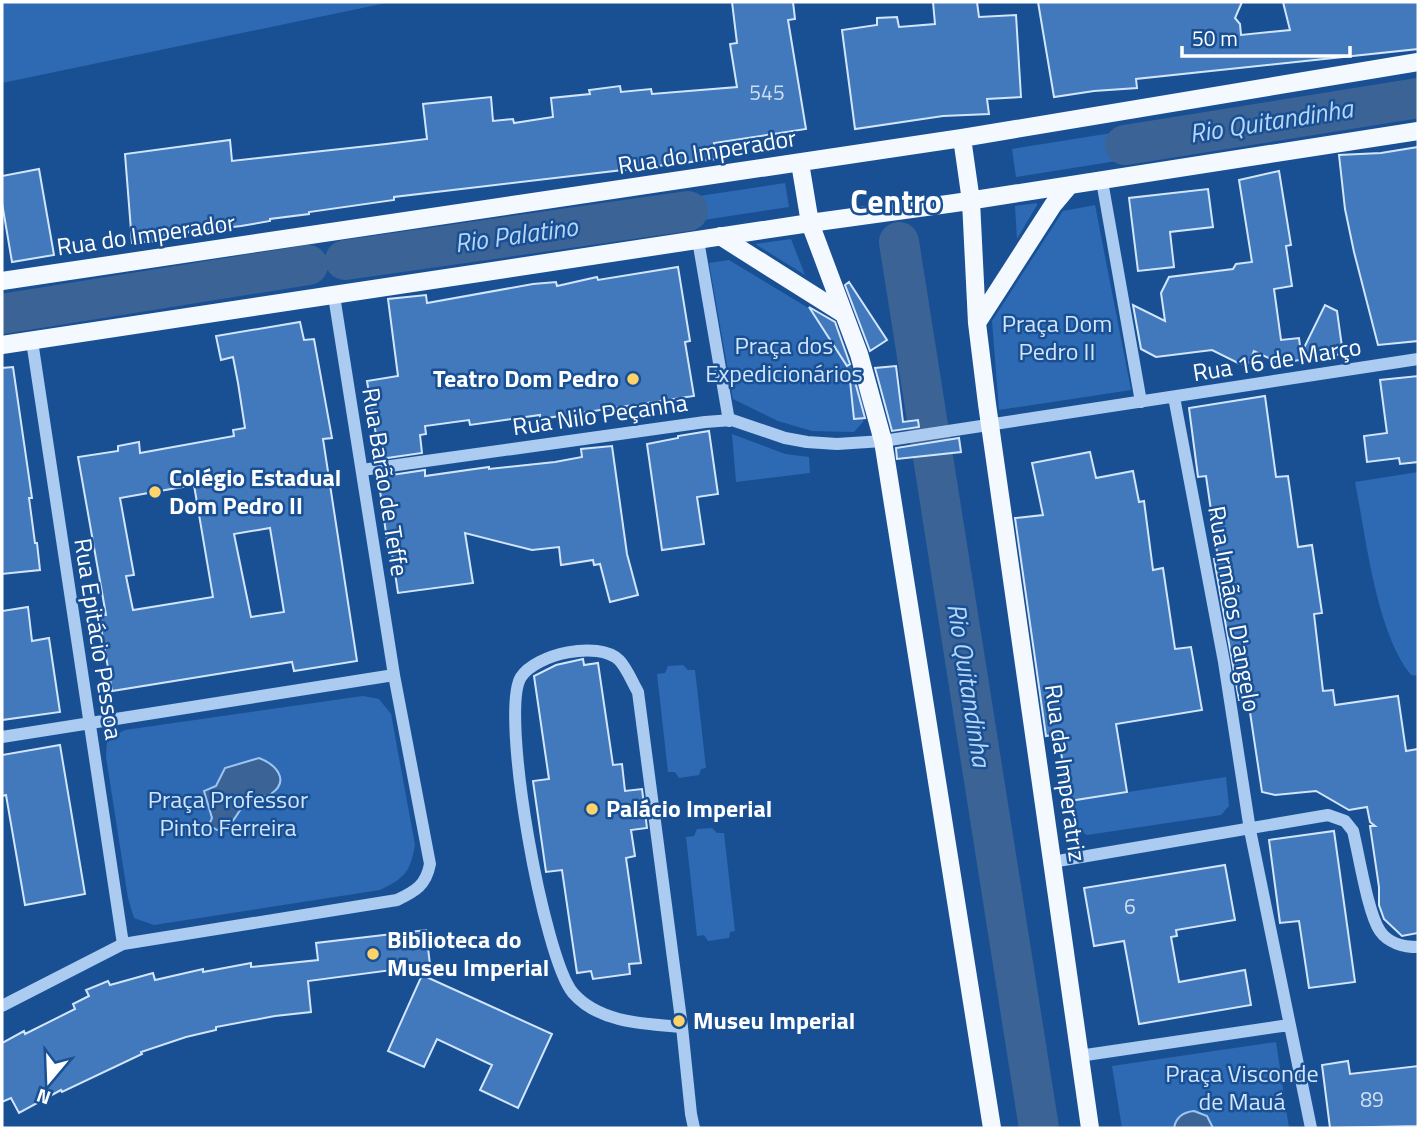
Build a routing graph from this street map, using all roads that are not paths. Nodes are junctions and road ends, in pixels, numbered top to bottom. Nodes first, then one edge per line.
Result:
1 (1418, 62) edge
2 (1418, 131) edge
3 (962, 138) junction
4 (800, 163) junction
5 (1102, 181) junction
6 (1069, 186) junction
7 (971, 201) junction
8 (810, 223) junction
9 (720, 236) junction
10 (698, 240) junction
11 (2, 281) edge
12 (334, 296) junction
13 (842, 313) junction
14 (976, 323) junction
15 (32, 341) junction
16 (2, 345) edge
17 (1418, 359) edge
18 (1174, 397) junction
19 (1141, 402) junction
20 (729, 421) junction
21 (990, 424) junction
22 (883, 441) junction
23 (362, 470) junction
24 (394, 675) junction
25 (89, 723) junction
26 (2, 737) edge
27 (1250, 830) junction
28 (1052, 862) junction
29 (123, 944) junction
30 (1418, 947) edge
31 (2, 1006) edge
32 (1289, 1025) junction
33 (682, 1027) junction
34 (1079, 1056) junction
35 (694, 1128) edge
36 (992, 1128) edge
37 (1090, 1128) edge
38 (1311, 1128) edge

1 - 3 main road, Rua do Imperador
2 - 5 main road
3 - 4 main road, Rua do Imperador
3 - 7 main road
4 - 8 main road
4 - 11 main road, Rua do Imperador
5 - 6 main road
5 - 19 street
6 - 7 main road
6 - 14 main road
7 - 8 main road
7 - 14 main road
8 - 9 main road
8 - 13 main road
9 - 10 main road
9 - 13 main road
10 - 12 main road
10 - 20 street
12 - 15 main road
12 - 23 street, Rua Barão de Teffe
13 - 22 main road
14 - 21 main road
15 - 16 main road
15 - 25 street, Rua Epitácio Pessoa
17 - 18 street, Rua 16 de Março
18 - 19 street, Rua 16 de Março
18 - 27 street, Rua Irmãos D'angelo
19 - 21 street
20 - 22 street, Rua Nilo Peçanha
20 - 23 street, Rua Nilo Peçanha
21 - 22 street, Rua Nilo Peçanha
21 - 28 main road, Rua da Imperatriz
22 - 36 main road
23 - 24 street, Rua Barão de Teffe
24 - 25 street
24 - 29 street
25 - 26 street
25 - 29 street, Rua Epitácio Pessoa
27 - 28 street
27 - 30 street
27 - 32 street, Rua Irmãos D'angelo
28 - 34 main road, Rua da Imperatriz
29 - 31 street
32 - 34 street
32 - 38 street
33 - 33 street
33 - 35 street
34 - 37 main road, Rua da Imperatriz

